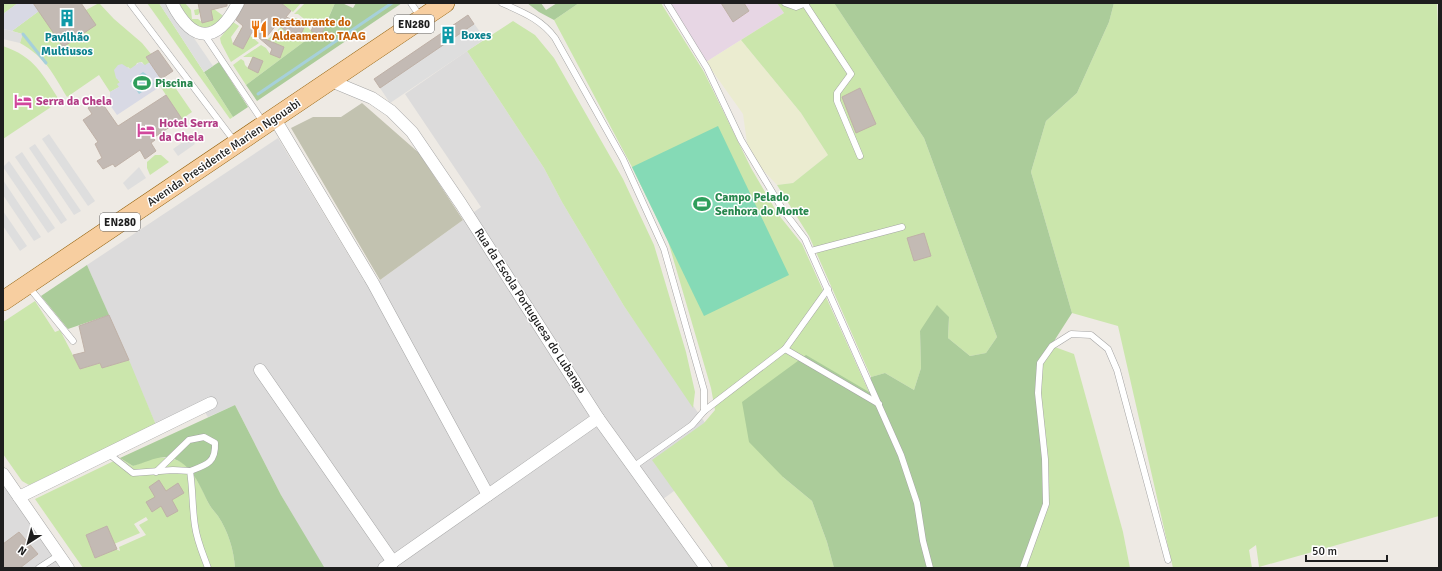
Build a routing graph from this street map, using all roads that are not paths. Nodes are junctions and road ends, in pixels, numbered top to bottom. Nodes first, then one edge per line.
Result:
1 (130, 3) edge
2 (172, 3) edge
3 (238, 3) edge
4 (411, 3) edge
5 (445, 3) edge
6 (502, 3) edge
7 (667, 3) edge
8 (785, 3) edge
9 (806, 3) edge
10 (422, 19) junction
11 (204, 34) junction
12 (331, 81) junction
13 (270, 122) junction
14 (237, 144) junction
15 (860, 156) dead end
16 (902, 228) dead end
17 (811, 251) junction
18 (27, 285) junction
19 (828, 289) junction
20 (3, 300) edge
21 (73, 341) dead end
22 (785, 349) junction
23 (260, 370) dead end
24 (211, 403) dead end
25 (879, 404) junction
26 (704, 411) junction
27 (598, 418) junction
28 (108, 454) junction
29 (633, 467) junction
30 (190, 471) junction
31 (156, 472) junction
32 (3, 474) edge
33 (488, 495) junction
34 (20, 497) junction
35 (59, 555) junction
36 (1168, 560) dead end
37 (389, 565) edge
38 (39, 568) edge
39 (68, 568) edge
40 (208, 568) edge
41 (706, 568) edge
42 (930, 568) edge
43 (1023, 568) edge

1 - 14 lane
2 - 11 street
3 - 11 street
4 - 10 lane
5 - 10 main road, Avenida Presidente Marien Ngouabi / EN280
6 - 26 lane
7 - 17 lane
8 - 9 lane
9 - 15 lane
10 - 12 main road, Avenida Presidente Marien Ngouabi / EN280
11 - 13 lane
12 - 13 main road, Avenida Presidente Marien Ngouabi / EN280
12 - 27 street, Rua da Escola Portuguesa do Lubango
13 - 14 main road, Avenida Presidente Marien Ngouabi / EN280
13 - 33 street
14 - 18 main road, Avenida Presidente Marien Ngouabi / EN280
16 - 17 lane
17 - 19 lane
18 - 20 main road, Avenida Presidente Marien Ngouabi / EN280
18 - 21 lane
19 - 22 lane
19 - 25 lane
22 - 25 lane
22 - 26 lane
23 - 37 street
24 - 28 street
25 - 42 lane
26 - 29 lane
27 - 29 street, Rua da Escola Portuguesa do Lubango
27 - 33 street
28 - 31 lane
28 - 34 street
29 - 41 street, Rua da Escola Portuguesa do Lubango
30 - 31 lane
30 - 31 lane
30 - 40 lane
32 - 34 street
33 - 37 street
34 - 35 street
35 - 38 lane
35 - 39 street
36 - 43 lane

